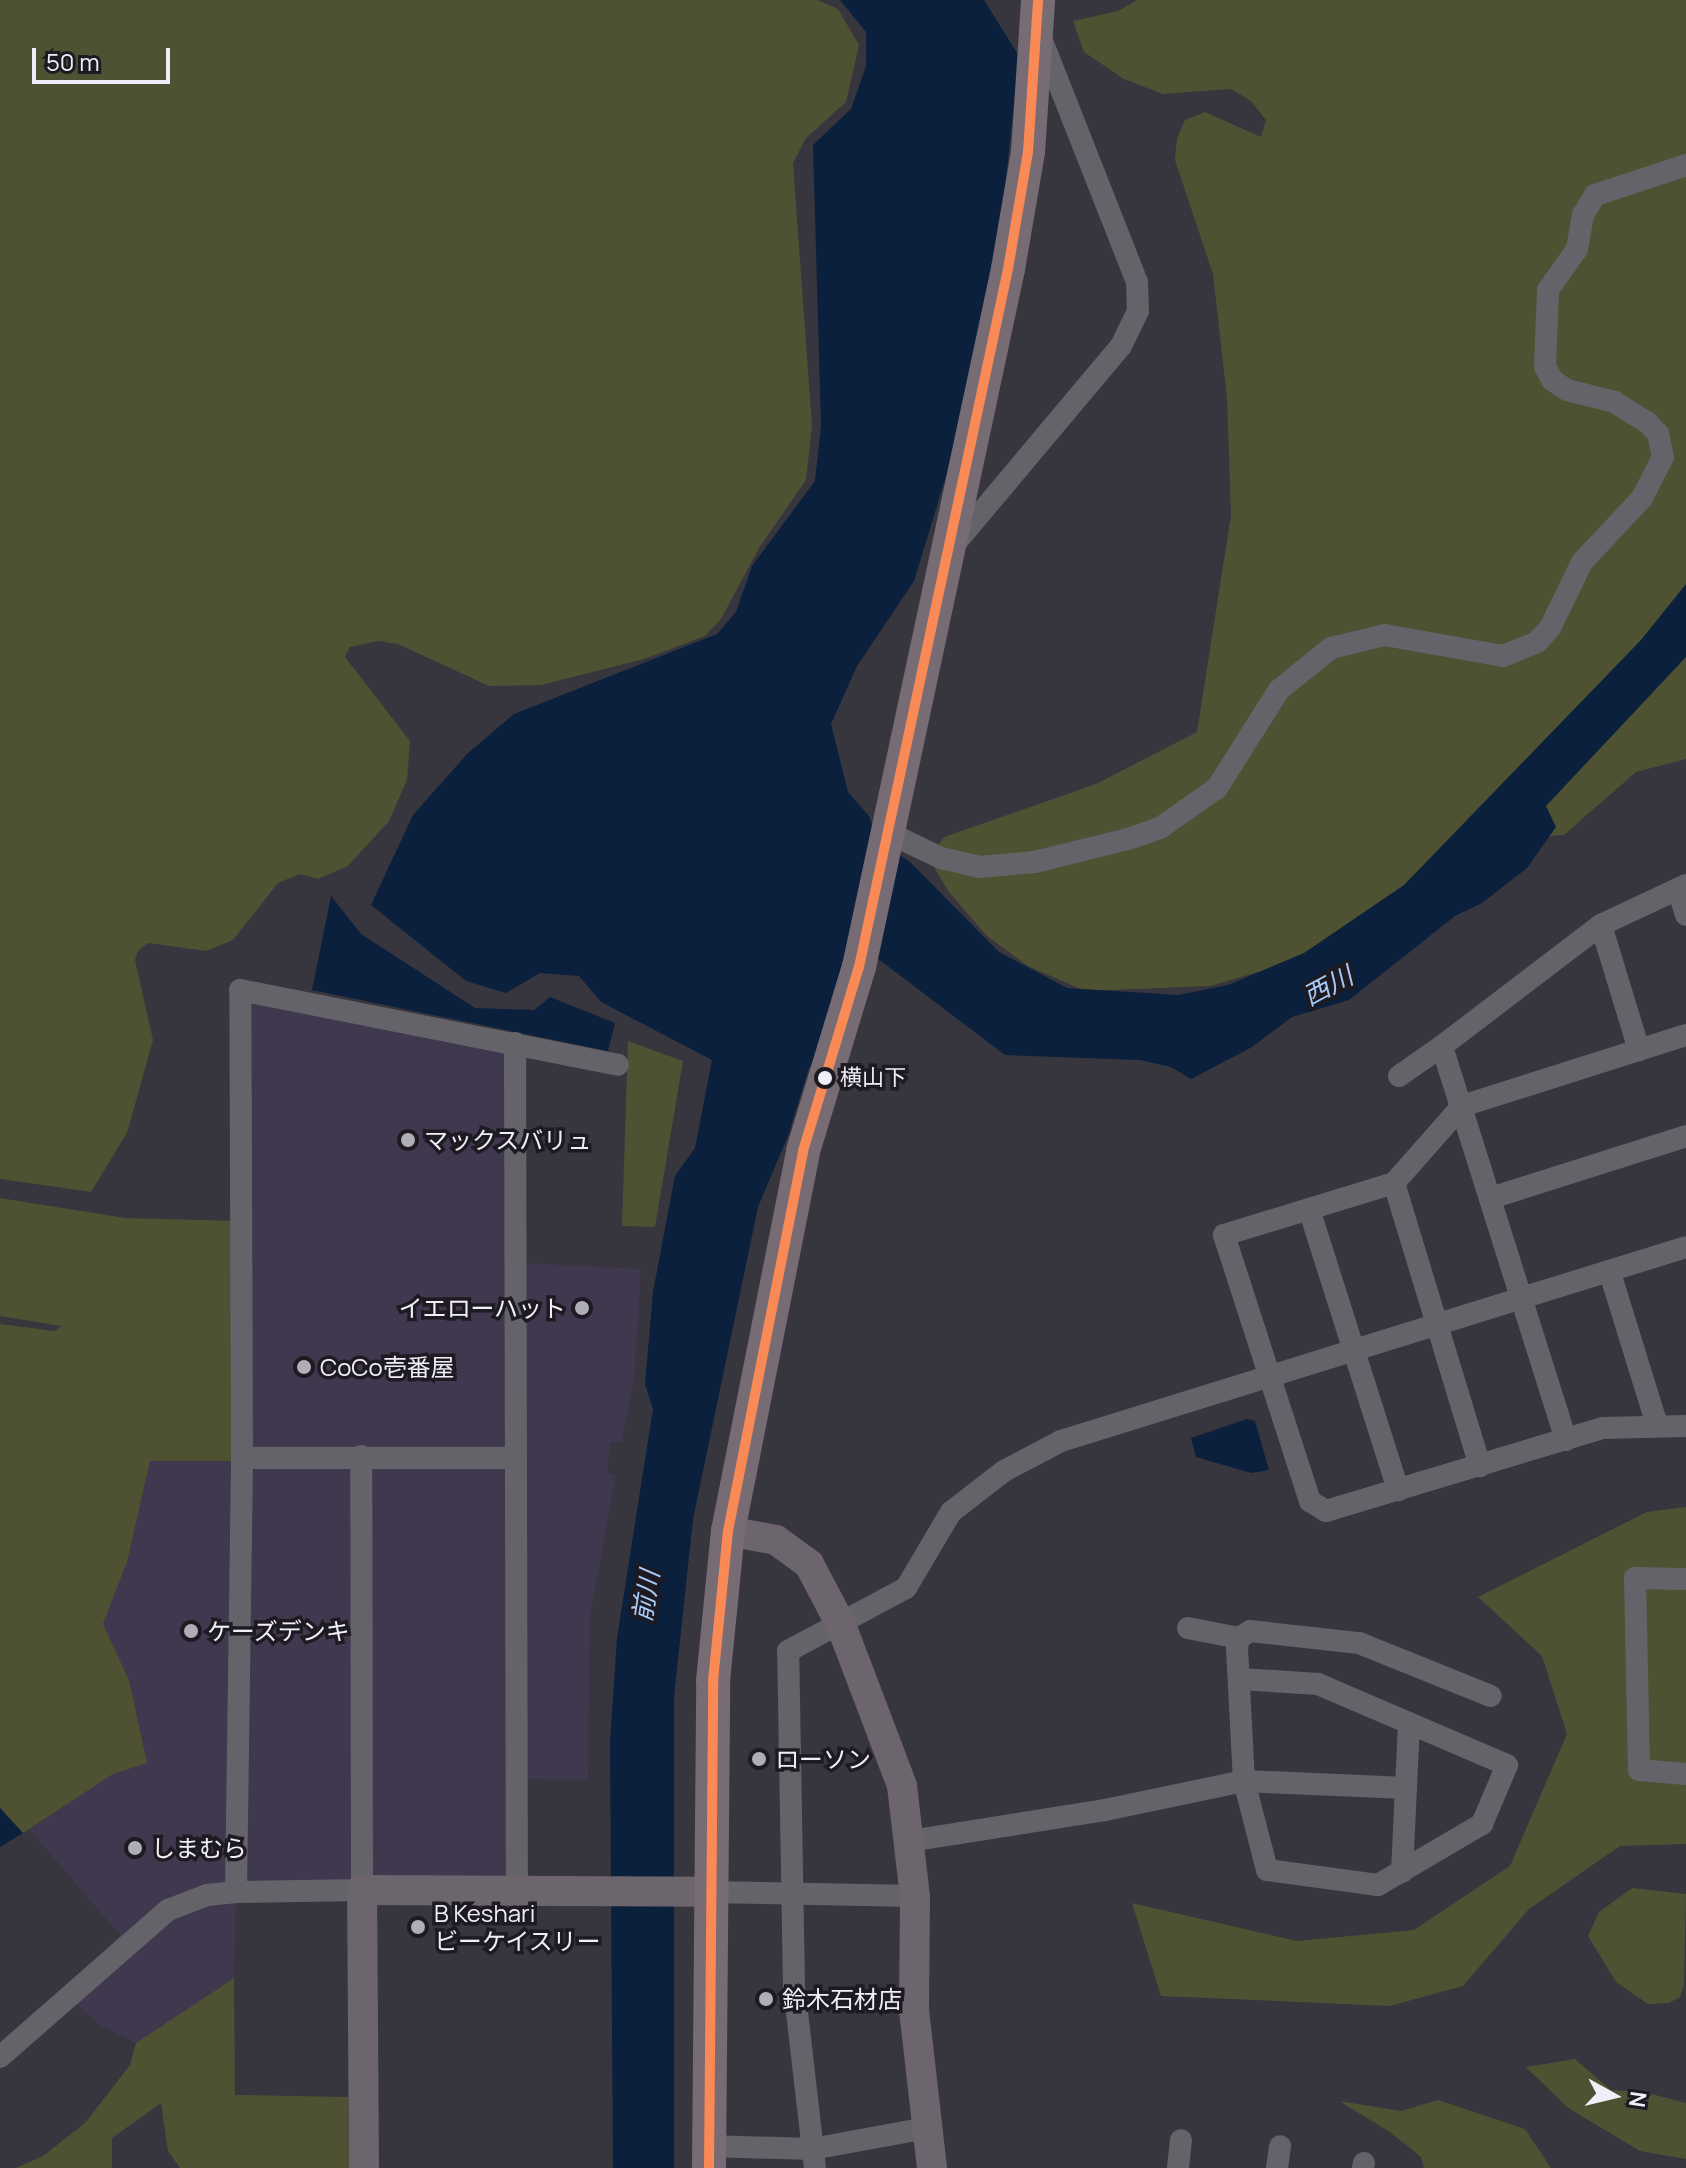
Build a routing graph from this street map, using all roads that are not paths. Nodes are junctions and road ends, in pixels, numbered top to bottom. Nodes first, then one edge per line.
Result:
1 (1038, 0) edge
2 (1039, 34) junction
3 (1686, 165) edge
4 (945, 556) junction
5 (888, 837) junction
6 (1682, 887) edge
7 (1686, 915) edge
8 (1601, 925) junction
9 (1686, 1035) edge
10 (515, 1043) junction
11 (1442, 1046) junction
12 (1639, 1050) junction
13 (618, 1065) dead end
14 (1399, 1076) dead end
15 (1462, 1106) junction
16 (1686, 1136) edge
17 (1394, 1183) junction
18 (1491, 1198) junction
19 (1309, 1209) junction
20 (1686, 1247) edge
21 (1610, 1273) junction
22 (1526, 1299) junction
23 (1436, 1327) junction
24 (1353, 1352) junction
25 (1267, 1377) junction
26 (1657, 1425) junction
27 (1686, 1426) edge
28 (1566, 1440) junction
29 (361, 1456) junction
30 (242, 1458) junction
31 (514, 1458) junction
32 (1480, 1466) junction
33 (1398, 1490) junction
34 (728, 1531) junction
35 (1686, 1579) edge
36 (841, 1625) junction
37 (1188, 1628) dead end
38 (1239, 1638) junction
39 (1240, 1679) junction
40 (1491, 1696) dead end
41 (1409, 1723) junction
42 (1686, 1774) edge
43 (1244, 1781) junction
44 (1406, 1788) junction
45 (910, 1841) junction
46 (1402, 1872) junction
47 (362, 1890) junction
48 (236, 1892) junction
49 (517, 1892) junction
50 (700, 1892) junction
51 (792, 1892) junction
52 (915, 1896) junction
53 (0, 2057) edge
54 (926, 2128) junction
55 (1181, 2140) dead end
56 (709, 2157) edge
57 (814, 2158) edge
58 (364, 2168) edge
59 (932, 2168) edge
60 (1178, 2168) edge

1 - 2 main road
2 - 4 main road
2 - 4 street
3 - 5 street
4 - 5 main road
5 - 34 main road
6 - 7 street
6 - 8 street
8 - 11 street
8 - 12 street
9 - 12 street
10 - 13 street
10 - 30 street
10 - 31 street
11 - 14 street
11 - 15 street
12 - 15 street
15 - 17 street
15 - 18 street
16 - 18 street
17 - 19 street
17 - 23 street
18 - 22 street
19 - 24 street
19 - 25 street
20 - 21 street
21 - 22 street
21 - 26 street
22 - 23 street
22 - 28 street
23 - 24 street
23 - 32 street
24 - 25 street
24 - 33 street
25 - 33 street
25 - 36 street
26 - 27 street
26 - 28 street
28 - 32 street
29 - 30 street
29 - 31 street
29 - 47 street
30 - 48 street
31 - 49 street
32 - 33 street
34 - 36 street
34 - 50 main road
35 - 42 street
36 - 45 street
36 - 51 street
37 - 38 street
38 - 39 street
38 - 40 street
39 - 41 street
39 - 43 street
41 - 44 street
41 - 46 street
43 - 44 street
43 - 45 street
43 - 46 street
44 - 46 street
45 - 52 street
47 - 48 street
47 - 49 street
47 - 58 street
48 - 53 street
49 - 50 street
50 - 51 street
50 - 56 main road
51 - 52 street
51 - 57 street
52 - 54 street
54 - 57 street
54 - 59 street
55 - 60 street
56 - 57 street

